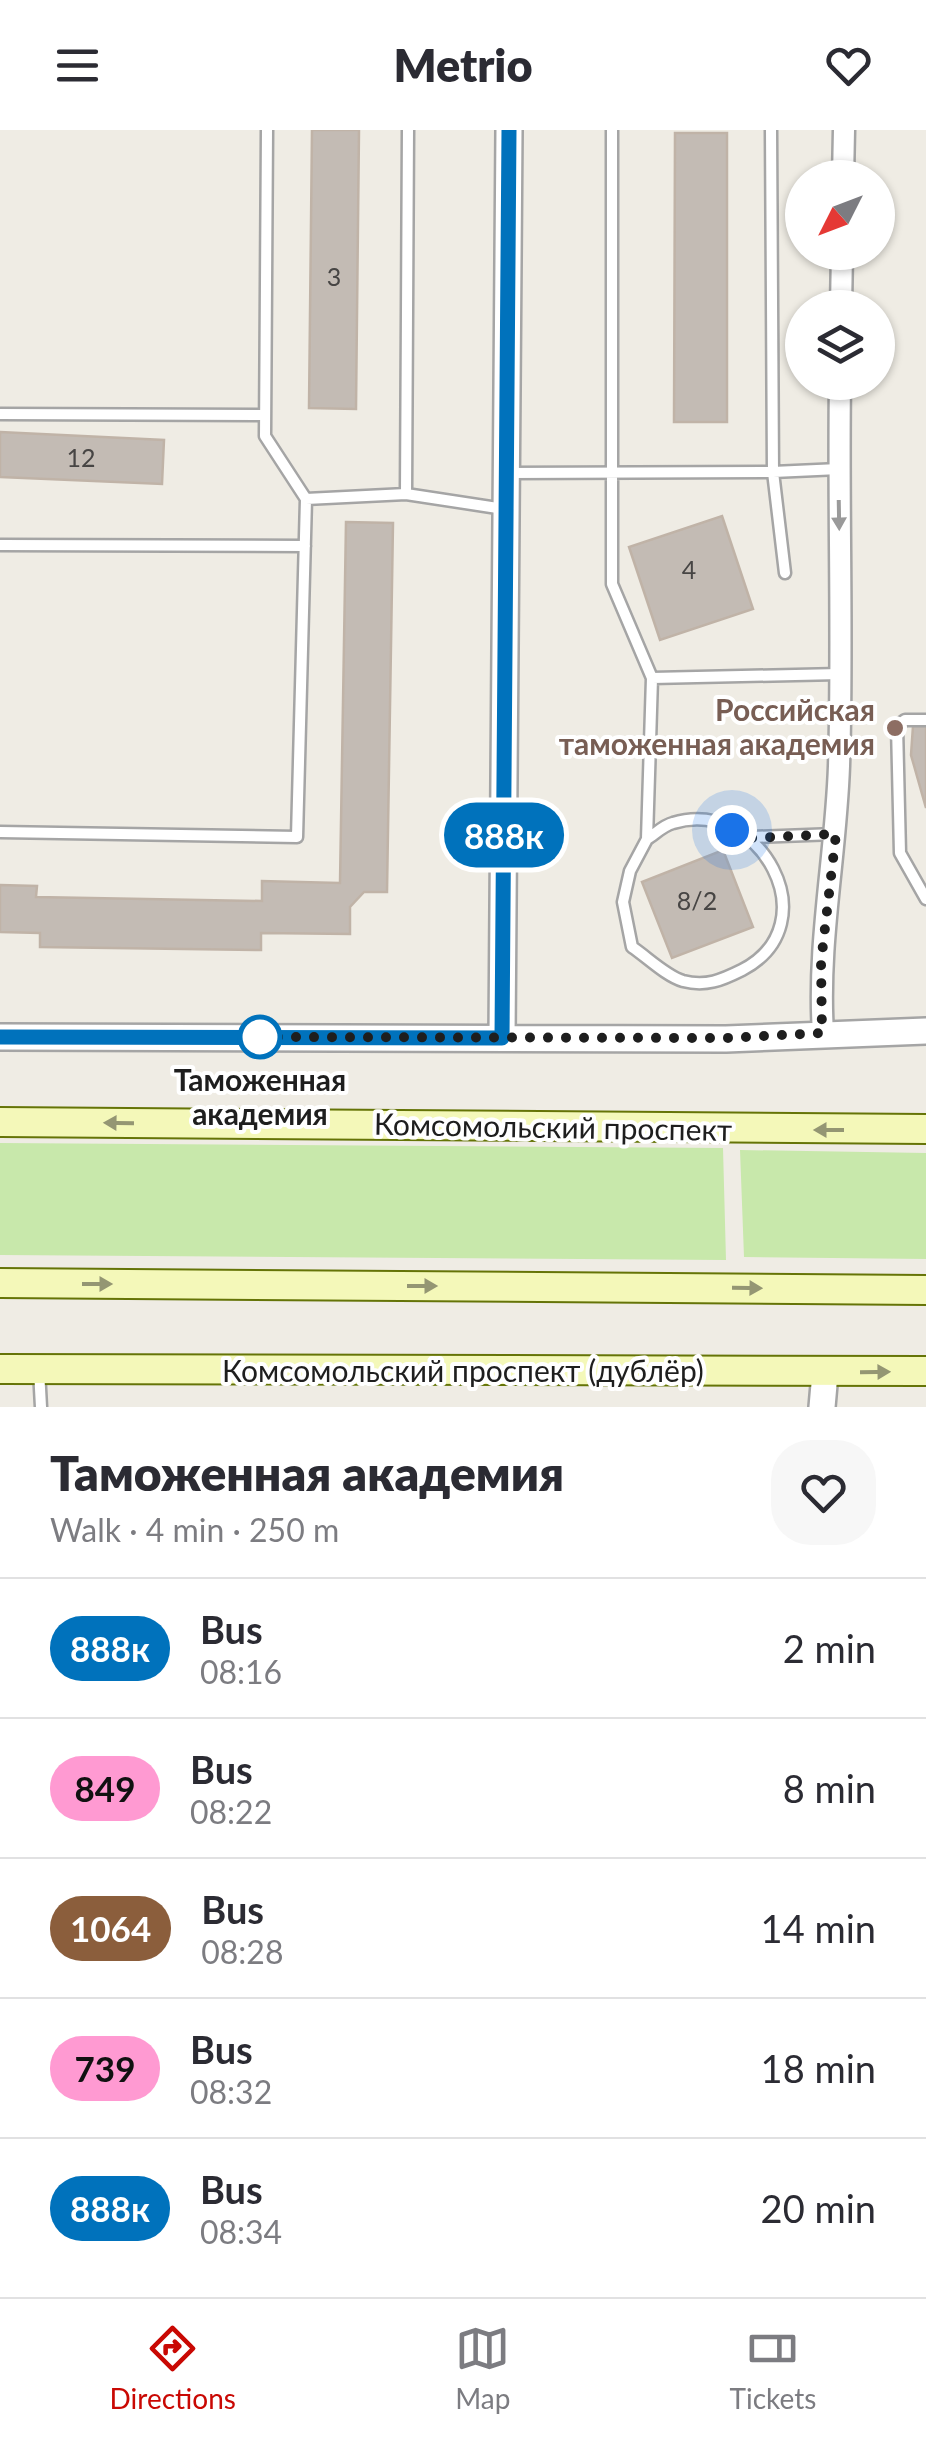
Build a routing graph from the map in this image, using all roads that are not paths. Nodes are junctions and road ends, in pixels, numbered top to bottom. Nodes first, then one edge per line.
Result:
1 (267, 130) edge
2 (408, 130) edge
3 (509, 130) edge
4 (612, 130) edge
5 (771, 130) edge
6 (844, 130) edge
7 (843, 160) edge
8 (840, 400) edge
9 (0, 414) edge
10 (265, 414) junction
11 (839, 469) junction
12 (772, 472) junction
13 (505, 473) junction
14 (610, 473) junction
15 (406, 494) junction
16 (306, 499) junction
17 (504, 509) junction
18 (0, 545) edge
19 (305, 546) junction
20 (786, 573) dead end
21 (841, 674) junction
22 (652, 678) junction
23 (926, 720) edge
24 (0, 832) edge
25 (836, 834) junction
26 (646, 838) junction
27 (752, 838) junction
28 (926, 898) edge
29 (894, 1030) junction
30 (926, 1031) edge
31 (822, 1033) junction
32 (0, 1037) edge
33 (502, 1038) junction
34 (926, 1039) edge
35 (0, 1122) edge
36 (926, 1129) edge
37 (0, 1284) edge
38 (926, 1290) edge
39 (0, 1369) edge
40 (39, 1369) junction
41 (926, 1371) edge
42 (824, 1373) junction
43 (41, 1407) edge
44 (822, 1407) edge

1 - 10 lane
2 - 15 lane
3 - 13 street
4 - 14 lane
5 - 12 lane
6 - 7 street
8 - 11 street
9 - 10 lane
10 - 16 lane
11 - 12 lane
11 -> 21 street
12 - 14 lane
12 - 20 lane
13 - 14 lane
13 - 17 street
14 - 22 lane
15 - 16 lane
15 - 17 lane
16 - 19 lane
17 - 33 street
18 - 19 lane
19 - 24 lane
21 - 22 lane
21 - 25 street
22 - 26 lane
23 - 28 lane
25 - 27 lane
25 - 31 street
26 - 27 lane
26 - 27 lane
29 - 30 street
29 - 31 street
29 - 34 street
31 - 33 street
32 - 33 street
36 -> 35 main road, Комсомольский проспект
37 -> 38 main road
39 - 40 main road, Комсомольский проспект (дублёр)
40 - 42 main road, Комсомольский проспект (дублёр)
40 - 43 lane
42 -> 41 main road, Комсомольский проспект (дублёр)
42 - 44 street

